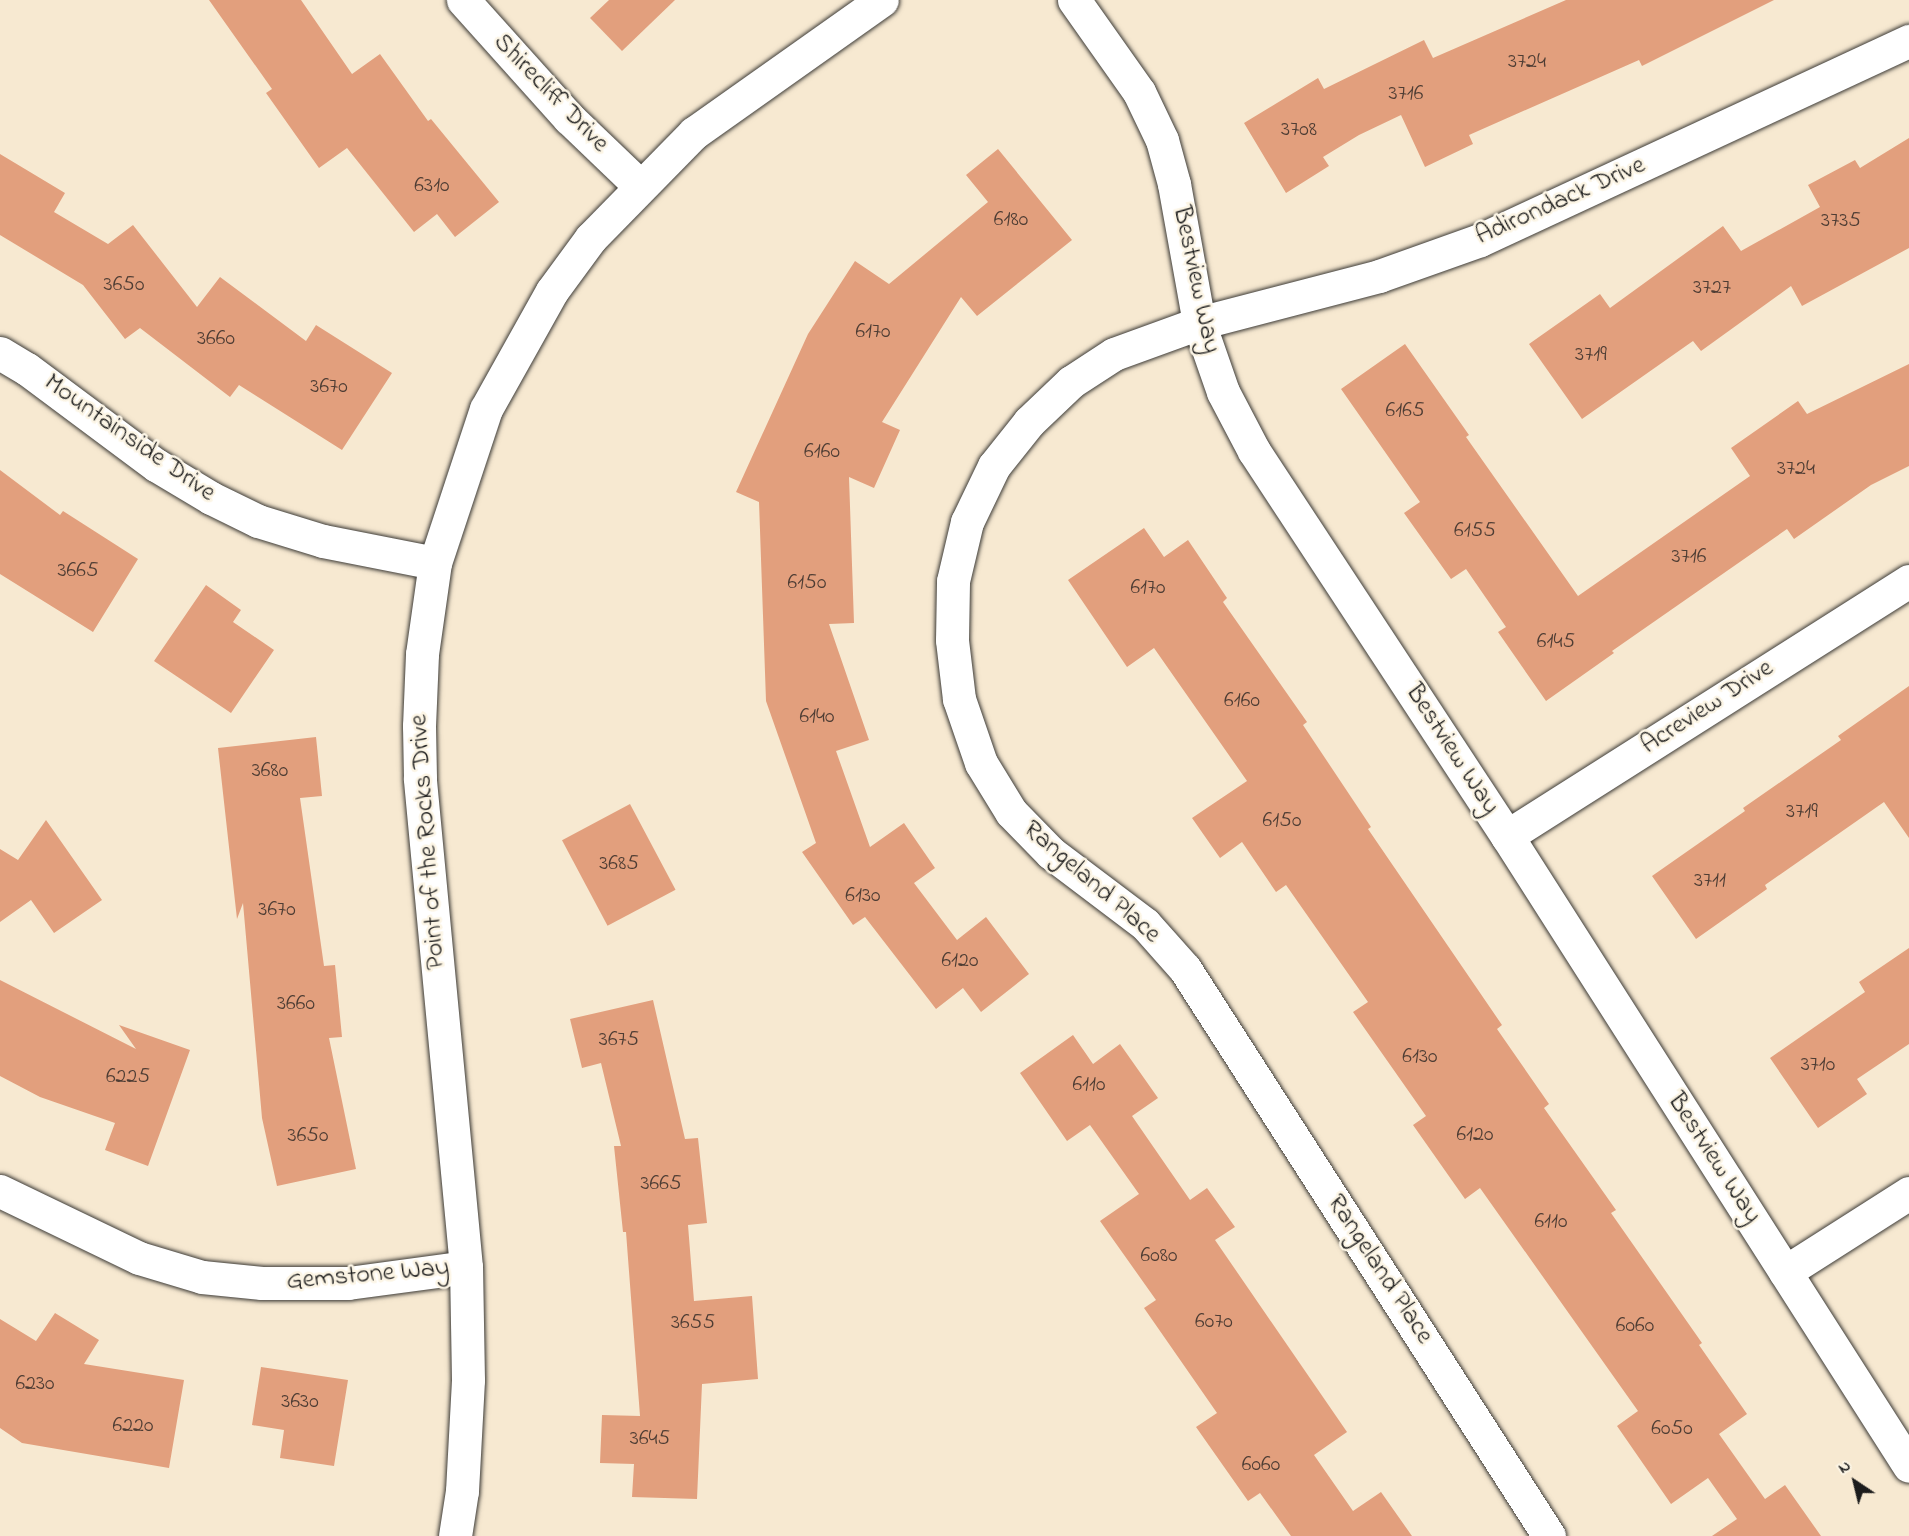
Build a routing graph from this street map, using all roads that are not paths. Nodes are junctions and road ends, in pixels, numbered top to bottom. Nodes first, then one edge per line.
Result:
1 (463, 0) edge
2 (882, 0) edge
3 (1074, 0) edge
4 (1909, 41) edge
5 (640, 186) junction
6 (1199, 323) junction
7 (0, 353) edge
8 (435, 563) junction
9 (1909, 581) edge
10 (1507, 836) junction
11 (0, 1191) edge
12 (1909, 1192) edge
13 (466, 1268) junction
14 (1785, 1272) junction
15 (1909, 1466) edge
16 (455, 1536) edge
17 (1549, 1536) edge

1 - 5 street, Shirecliff Drive
2 - 5 street, Point of the Rocks Drive
3 - 6 street, Bestview Way
4 - 6 street, Adirondack Drive
5 - 8 street, Point of the Rocks Drive
6 - 10 street, Bestview Way
6 - 17 street, Rangeland Place
7 - 8 street, Mountainside Drive
8 - 13 street, Point of the Rocks Drive
9 - 10 street, Acreview Drive
10 - 14 street, Bestview Way
11 - 13 street, Gemstone Way
12 - 14 street
13 - 16 street, Point of the Rocks Drive
14 - 15 street, Bestview Way

